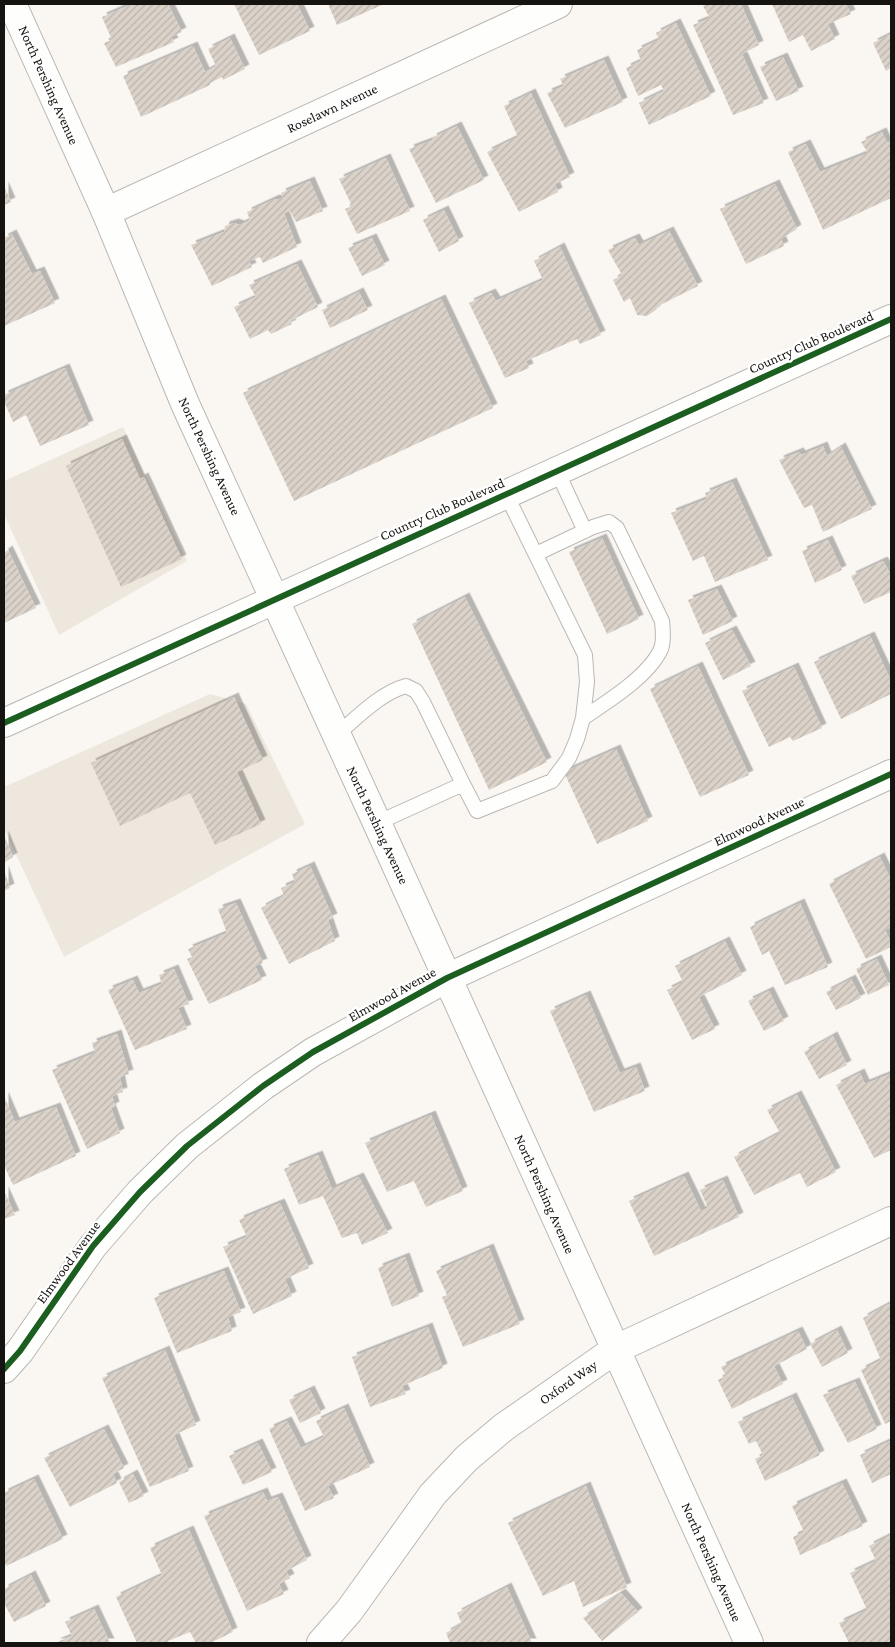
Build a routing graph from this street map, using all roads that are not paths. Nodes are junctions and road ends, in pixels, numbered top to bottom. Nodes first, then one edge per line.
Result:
1 (12, 4) edge
2 (558, 4) edge
3 (106, 212) junction
4 (891, 319) edge
5 (557, 471) junction
6 (506, 494) junction
7 (585, 531) junction
8 (536, 554) junction
9 (276, 599) junction
10 (583, 718) junction
11 (4, 723) edge
12 (336, 735) junction
13 (891, 774) edge
14 (463, 784) junction
15 (377, 823) junction
16 (448, 978) junction
17 (891, 1221) edge
18 (616, 1349) junction
19 (4, 1370) edge
20 (321, 1643) edge
21 (749, 1643) edge

1 - 3 street, North Pershing Avenue
2 - 3 street, Roselawn Avenue
3 - 9 street, North Pershing Avenue
4 - 5 street, Country Club Boulevard
5 - 6 street, Country Club Boulevard
5 - 7 lane
6 - 8 lane
6 - 9 street, Country Club Boulevard
7 - 8 lane
7 - 10 lane
8 - 10 lane
9 - 11 street, Country Club Boulevard
9 - 12 street, North Pershing Avenue
10 - 14 lane
12 - 14 lane
12 - 15 street, North Pershing Avenue
13 - 16 street, Elmwood Avenue
14 - 15 lane
15 - 16 street, North Pershing Avenue
16 - 18 street, North Pershing Avenue
16 - 19 street, Elmwood Avenue
17 - 18 street, Oxford Way
18 - 20 street, Oxford Way
18 - 21 street, North Pershing Avenue

